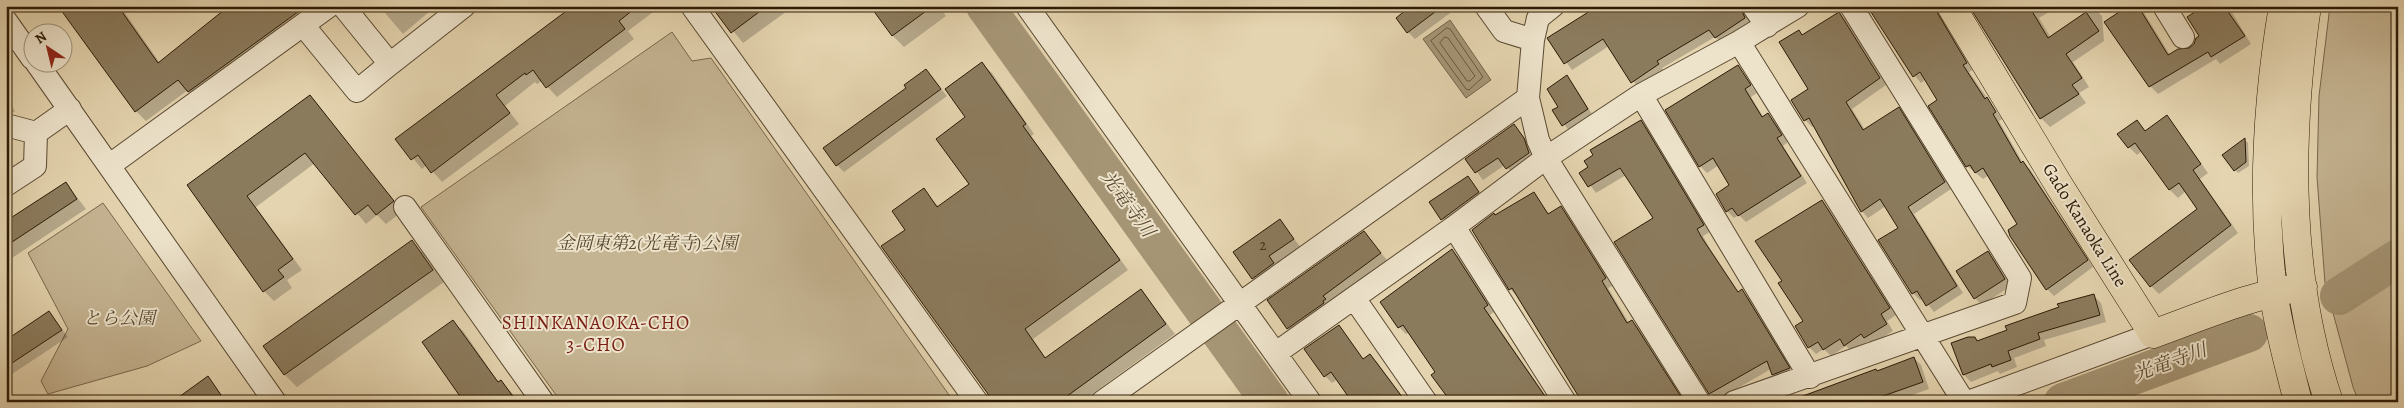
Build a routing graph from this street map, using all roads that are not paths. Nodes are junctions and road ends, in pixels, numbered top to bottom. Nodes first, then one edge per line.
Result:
1 (329, 6) edge
2 (342, 6) edge
3 (464, 6) edge
4 (692, 6) edge
5 (1027, 6) edge
6 (1486, 6) edge
7 (1553, 6) edge
8 (1753, 6) edge
9 (1798, 6) edge
10 (1851, 6) edge
11 (1951, 6) edge
12 (2164, 6) edge
13 (2283, 6) edge
14 (2308, 6) edge
15 (6, 21) edge
16 (303, 25) junction
17 (1767, 26) junction
18 (2184, 37) dead end
19 (1533, 40) junction
20 (1739, 42) junction
21 (22, 44) edge
22 (390, 64) junction
23 (43, 72) edge
24 (1641, 95) junction
25 (1528, 98) junction
26 (70, 109) junction
27 (6, 125) edge
28 (36, 133) junction
29 (1546, 158) junction
30 (110, 165) junction
31 (6, 186) edge
32 (405, 207) dead end
33 (1454, 227) junction
34 (2303, 287) junction
35 (2274, 292) junction
36 (1354, 298) junction
37 (1232, 311) junction
38 (2154, 334) junction
39 (1920, 335) junction
40 (1276, 353) junction
41 (1810, 377) junction
42 (1114, 398) edge
43 (275, 402) edge
44 (543, 402) edge
45 (977, 402) edge
46 (1310, 402) edge
47 (1426, 402) edge
48 (1565, 402) edge
49 (1699, 402) edge
50 (1734, 402) edge
51 (1964, 402) edge
52 (1968, 402) edge
53 (2298, 402) edge
54 (2329, 402) edge

1 - 16 street
2 - 22 street
3 - 22 street
4 - 45 street
5 - 37 street
6 - 19 street
7 - 19 street
8 - 17 street
9 - 17 street
10 - 39 street
11 - 38 main road, Gado Kanaoka Line
12 - 18 street
13 - 35 main road
14 - 34 main road
15 - 21 street
16 - 22 street
16 - 30 street
17 - 20 street
19 - 25 street
20 - 24 street
20 - 39 street
23 - 26 street
24 - 29 street
24 - 41 street
25 - 29 street
25 - 37 street
26 - 28 street
26 - 30 street
27 - 28 street
28 - 31 street
29 - 33 street
29 - 49 street
30 - 43 street
32 - 44 street
33 - 36 street
33 - 48 street
34 - 35 main road
34 - 54 main road
35 - 38 main road
35 - 53 main road
36 - 40 street
36 - 47 street
37 - 40 street
37 - 42 street
38 - 52 street
39 - 41 street
39 - 51 street
40 - 46 street
41 - 50 street

